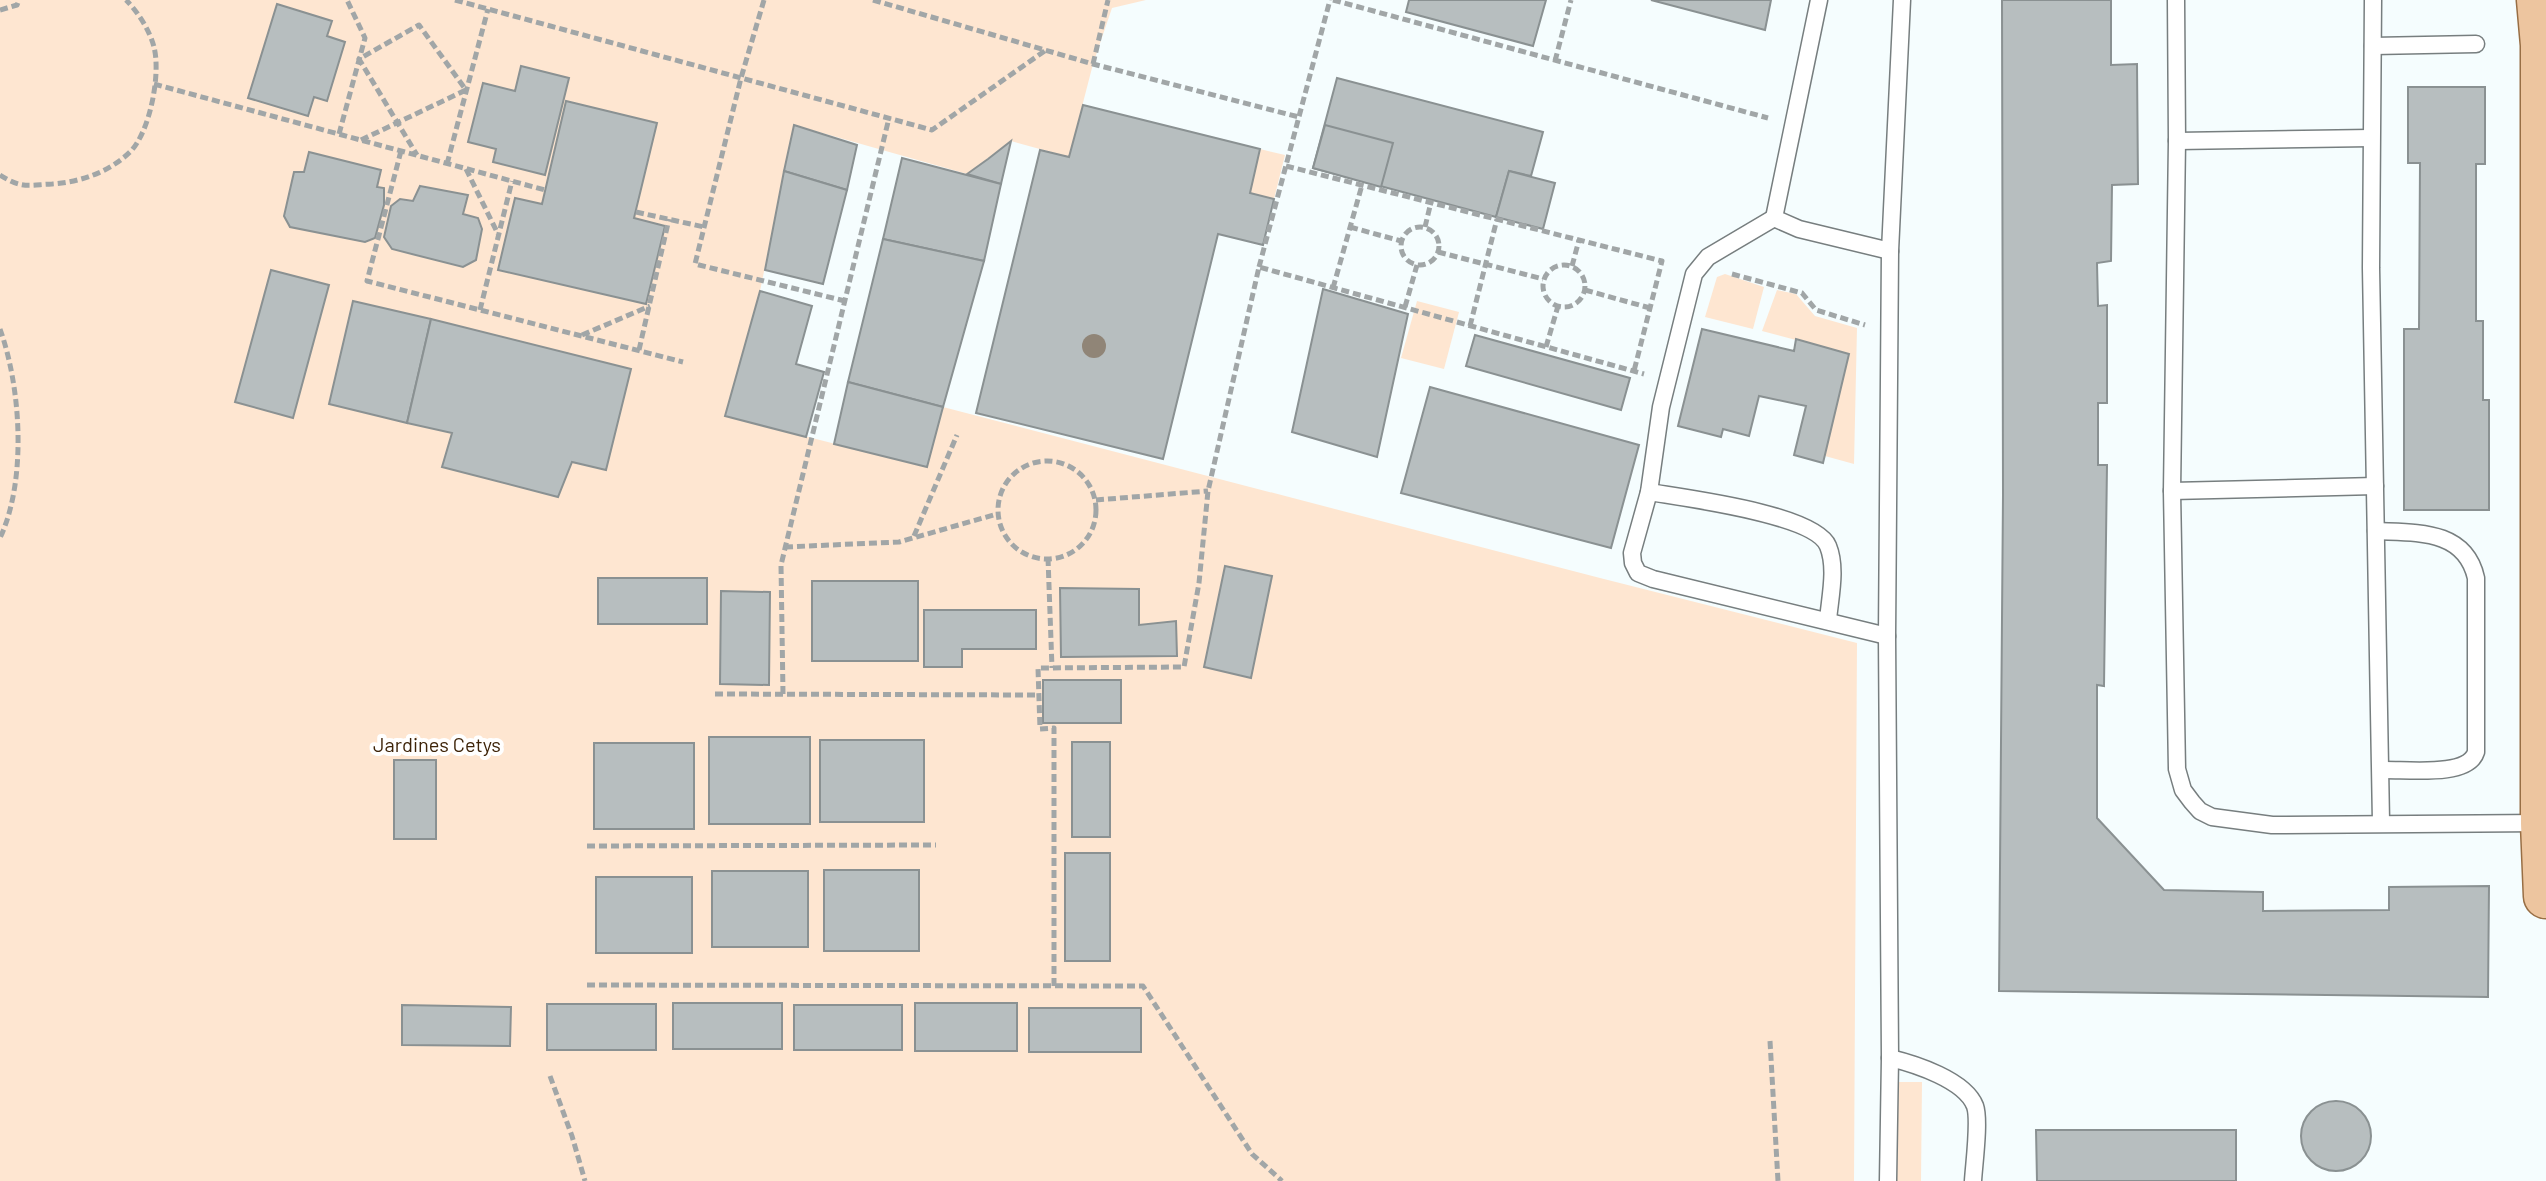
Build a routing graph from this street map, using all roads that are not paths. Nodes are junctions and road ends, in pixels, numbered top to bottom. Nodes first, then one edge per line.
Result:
1 (1819, 0) edge
2 (1902, 0) edge
3 (2176, 0) edge
4 (2373, 0) edge
5 (2540, 21) edge
6 (2476, 44) dead end
7 (2373, 46) junction
8 (2371, 138) junction
9 (2177, 141) junction
10 (1774, 218) junction
11 (1890, 251) junction
12 (2375, 486) junction
13 (2172, 491) junction
14 (1649, 492) junction
15 (2376, 531) junction
16 (1828, 620) junction
17 (1887, 636) junction
18 (2381, 770) junction
19 (2381, 822) junction
20 (2543, 823) junction
21 (2546, 896) edge
22 (1890, 1058) junction
23 (1888, 1181) edge
24 (1973, 1181) edge

1 - 10 lane
2 - 11 lane
3 - 9 lane
4 - 7 lane
5 - 20 main road
6 - 7 lane
7 - 8 lane
8 - 9 lane
8 - 12 lane
9 - 13 lane
10 - 11 lane
10 - 14 lane
11 - 17 lane
12 - 13 lane
12 - 15 lane
13 - 19 lane
14 - 16 lane
14 - 16 lane
15 - 18 lane
15 - 18 lane
16 - 17 lane
17 - 22 lane
18 - 19 lane
19 - 20 lane
20 - 21 main road
22 - 23 lane
22 - 24 lane

